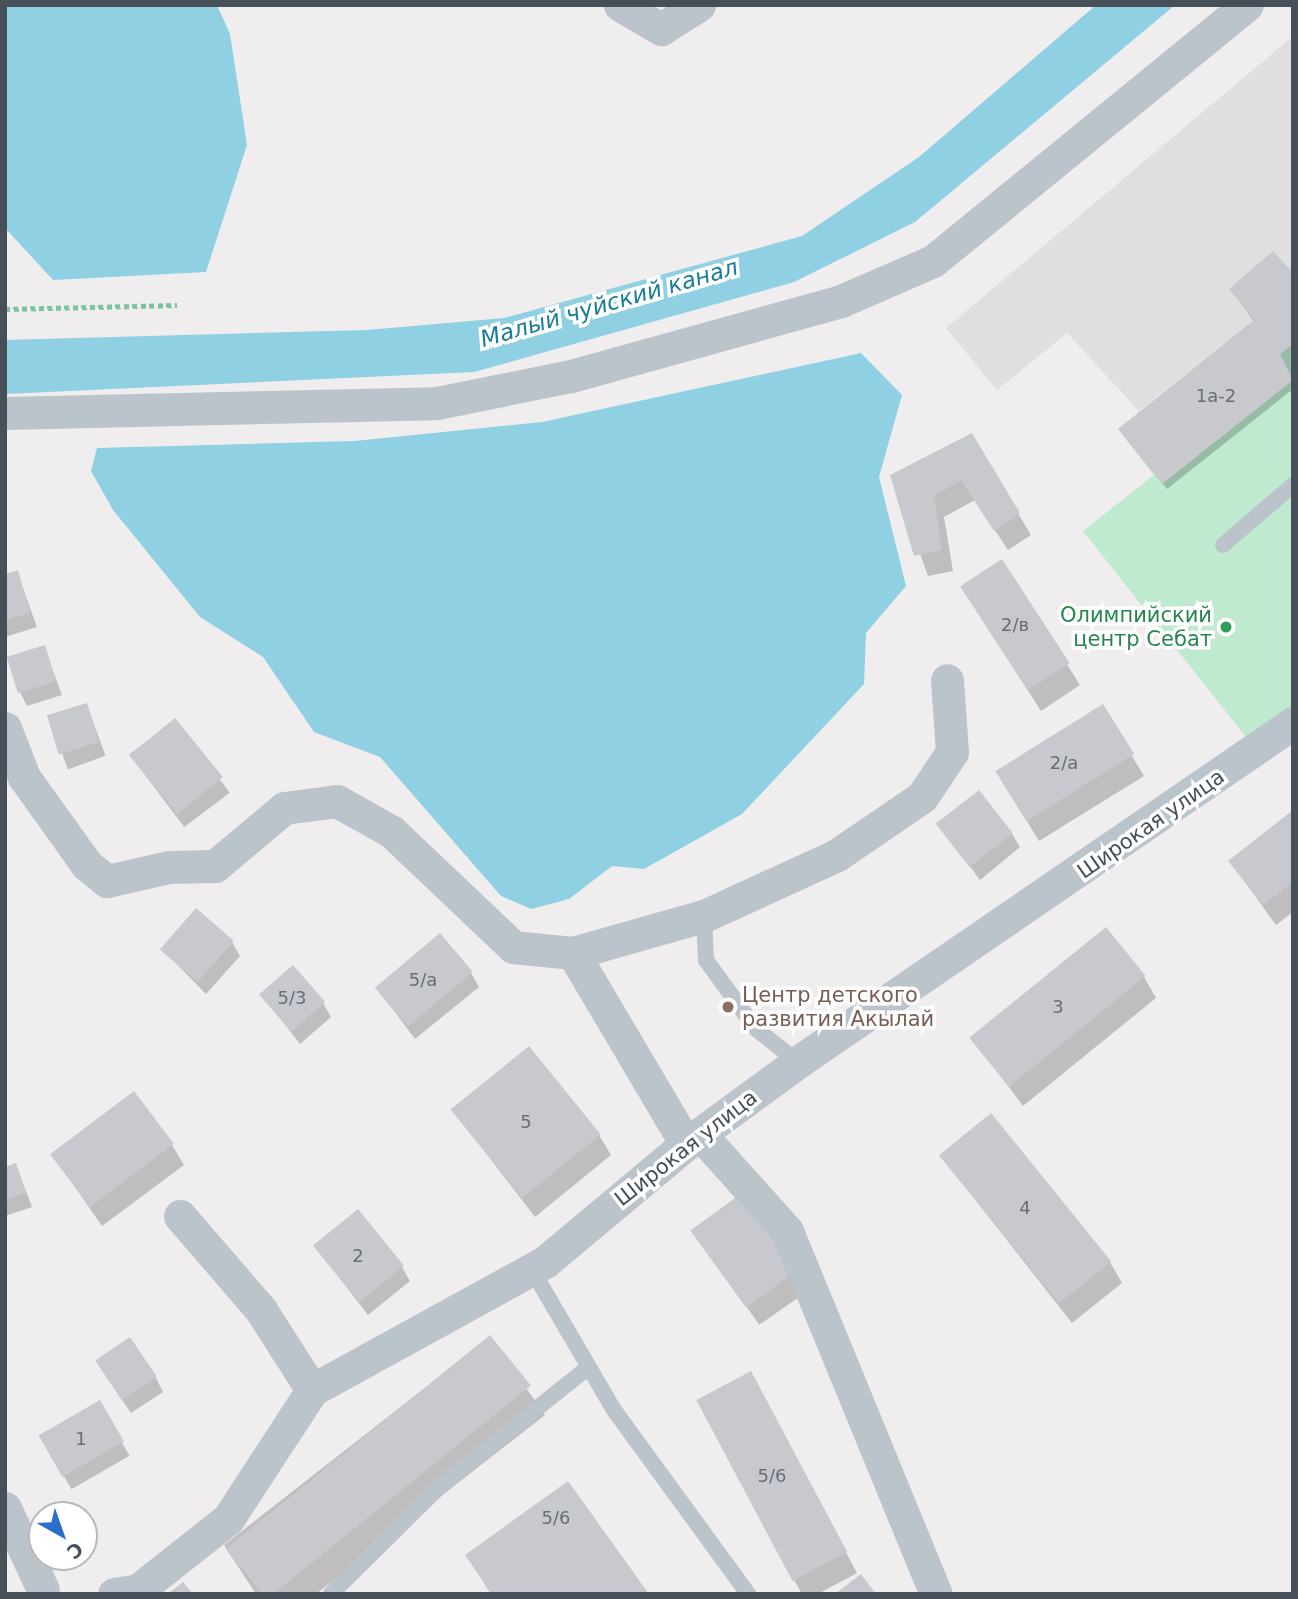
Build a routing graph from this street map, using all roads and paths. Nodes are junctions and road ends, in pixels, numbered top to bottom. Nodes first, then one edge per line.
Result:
1 (620, 5) edge
2 (699, 5) edge
3 (1247, 5) edge
4 (177, 305) dead end
5 (5, 309) edge
6 (5, 413) edge
7 (1293, 485) edge
8 (1223, 545) dead end
9 (947, 680) dead end
10 (1293, 723) edge
11 (5, 728) edge
12 (704, 916) junction
13 (573, 953) junction
14 (798, 1062) junction
15 (693, 1139) junction
16 (180, 1216) dead end
17 (531, 1268) junction
18 (589, 1367) junction
19 (312, 1390) junction
20 (5, 1508) edge
21 (47, 1593) edge
22 (114, 1594) edge
23 (331, 1594) edge
24 (748, 1594) edge
25 (936, 1594) edge

1 - 2 street
3 - 6 street
4 - 5 path
7 - 8 lane
9 - 12 street
10 - 14 street, Широкая улица
11 - 13 street
12 - 13 street
12 - 14 lane
13 - 15 street
14 - 15 street, Широкая улица
15 - 17 street, Широкая улица
15 - 25 street
16 - 19 street
17 - 18 lane
17 - 19 street, Широкая улица
18 - 23 lane
18 - 24 lane
19 - 22 street, Широкая улица
20 - 21 street

